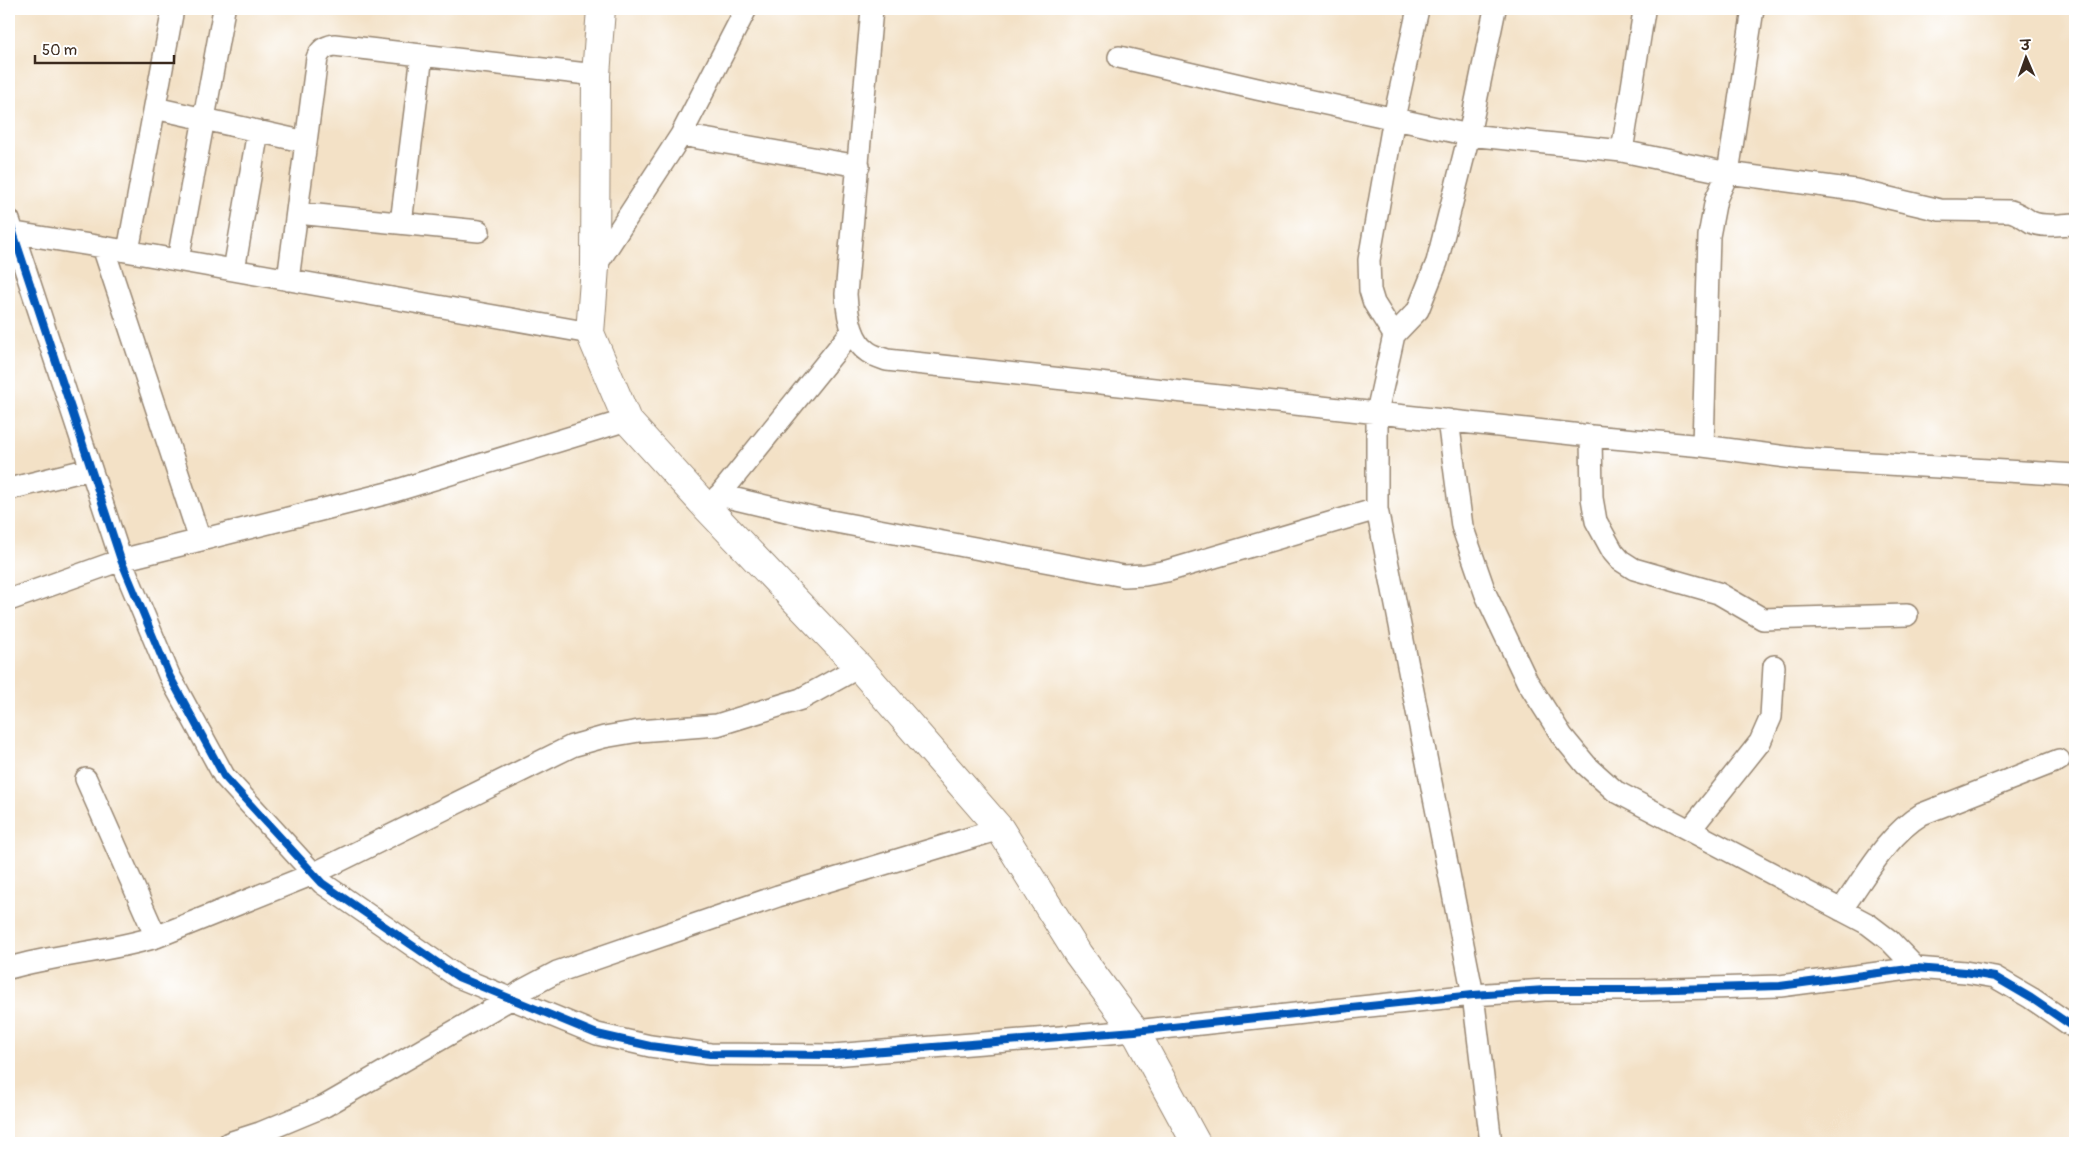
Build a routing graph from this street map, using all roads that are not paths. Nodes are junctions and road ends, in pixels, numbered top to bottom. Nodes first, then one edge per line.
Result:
1 (173, 9) edge
2 (224, 9) edge
3 (601, 9) edge
4 (746, 9) edge
5 (872, 9) edge
6 (1418, 9) edge
7 (1495, 9) edge
8 (1753, 9) edge
9 (1644, 10) dead end
10 (422, 55) junction
11 (1119, 57) dead end
12 (596, 75) junction
13 (155, 108) junction
14 (1394, 118) junction
15 (204, 119) junction
16 (258, 131) junction
17 (681, 135) junction
18 (1469, 136) junction
19 (306, 142) junction
20 (1622, 151) junction
21 (859, 166) junction
22 (1728, 173) junction
23 (297, 213) junction
24 (401, 223) junction
25 (2075, 224) edge
26 (10, 228) edge
27 (479, 231) dead end
28 (104, 247) junction
29 (128, 251) junction
30 (178, 260) junction
31 (595, 267) junction
32 (234, 270) junction
33 (288, 280) junction
34 (852, 331) junction
35 (590, 333) junction
36 (1394, 335) junction
37 (1377, 412) junction
38 (627, 420) junction
39 (1448, 420) junction
40 (1591, 436) junction
41 (1703, 446) junction
42 (90, 469) junction
43 (2075, 475) edge
44 (9, 489) edge
45 (714, 502) junction
46 (1377, 509) junction
47 (200, 540) junction
48 (121, 560) junction
49 (9, 600) edge
50 (1907, 615) dead end
51 (1774, 666) dead end
52 (859, 667) junction
53 (2059, 760) dead end
54 (86, 779) dead end
55 (1000, 829) junction
56 (1690, 830) junction
57 (313, 874) junction
58 (1841, 910) junction
59 (156, 937) junction
60 (9, 968) edge
61 (1916, 968) junction
62 (1473, 995) junction
63 (512, 998) junction
64 (2075, 1028) edge
65 (1135, 1031) junction
66 (281, 1135) edge
67 (228, 1143) edge
68 (1196, 1143) edge
69 (1491, 1143) edge

1 - 13 street
2 - 15 street
3 - 12 main road
4 - 17 street
5 - 21 street
6 - 14 street
7 - 18 street
8 - 22 street
9 - 20 street
10 - 12 street
10 - 19 street
10 - 24 street
11 - 14 street
12 - 31 main road
13 - 15 street
13 - 29 street
14 - 18 street
14 - 36 street
15 - 16 street
15 - 30 street
16 - 19 street
16 - 32 street
17 - 21 street
17 - 31 street
18 - 20 street
18 - 36 street
19 - 23 street
20 - 22 street
21 - 34 street
22 - 25 street
22 - 41 street
23 - 24 street
23 - 33 street
24 - 27 street
26 - 28 street
26 - 42 street
28 - 29 street
28 - 47 street
29 - 30 street
30 - 32 street
31 - 35 main road
32 - 33 street
33 - 35 street
34 - 37 street
34 - 45 street
35 - 38 main road
36 - 37 street
37 - 39 street
37 - 46 street
38 - 45 main road
38 - 47 street
39 - 40 street
39 - 56 street
40 - 41 street
40 - 50 street
41 - 43 street
42 - 44 street
42 - 48 street
45 - 46 street
45 - 52 main road
46 - 62 street
47 - 48 street
48 - 49 street
48 - 57 street
51 - 56 street
52 - 55 main road
52 - 57 street
53 - 58 street
54 - 59 street
55 - 63 street
55 - 65 main road
56 - 58 street
57 - 59 street
57 - 63 street
58 - 61 street
59 - 60 street
61 - 62 street
61 - 64 street
62 - 65 street
62 - 69 street
63 - 65 street
63 - 66 street
65 - 68 main road
66 - 67 street

